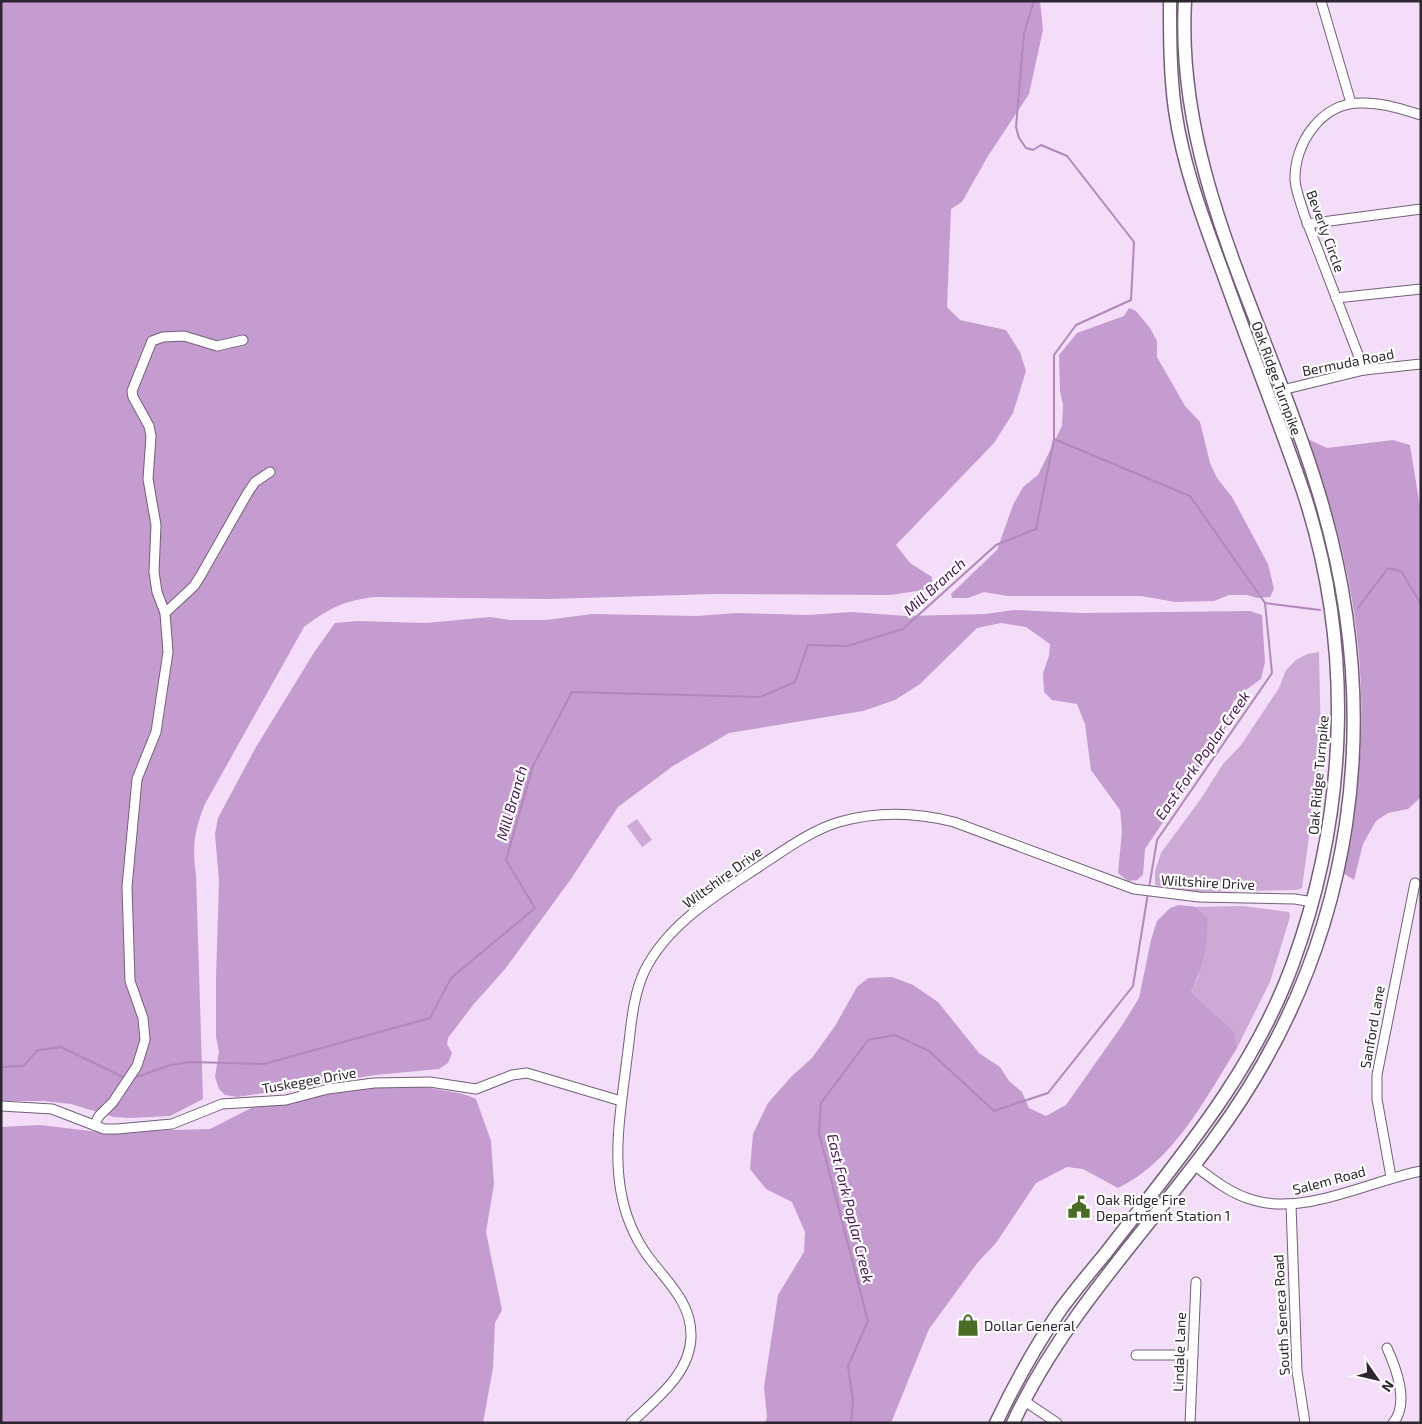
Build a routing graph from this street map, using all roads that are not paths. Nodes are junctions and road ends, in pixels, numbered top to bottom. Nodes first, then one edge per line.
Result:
1 (1170, 1) edge
2 (1185, 1) edge
3 (1321, 1) edge
4 (1351, 103) junction
5 (1421, 115) edge
6 (1421, 209) edge
7 (1308, 224) junction
8 (1421, 288) edge
9 (1336, 298) junction
10 (243, 340) dead end
11 (1421, 364) edge
12 (1364, 370) junction
13 (1282, 390) junction
14 (1267, 394) junction
15 (270, 472) dead end
16 (165, 613) junction
17 (1338, 748) junction
18 (1353, 750) junction
19 (1414, 883) dead end
20 (1313, 902) junction
21 (1328, 906) junction
22 (621, 1101) junction
23 (1, 1106) edge
24 (94, 1125) junction
25 (1182, 1156) junction
26 (1194, 1165) junction
27 (1421, 1171) edge
28 (1391, 1177) junction
29 (1291, 1205) junction
30 (1122, 1231) junction
31 (1134, 1240) junction
32 (1196, 1282) dead end
33 (1387, 1348) dead end
34 (1136, 1356) dead end
35 (1193, 1356) junction
36 (1010, 1393) junction
37 (1023, 1400) junction
38 (631, 1423) edge
39 (996, 1423) edge
40 (1013, 1423) edge
41 (1057, 1423) edge
42 (1190, 1423) edge
43 (1305, 1423) edge
44 (1393, 1423) edge

1 - 14 highway, Oak Ridge Turnpike
2 - 13 highway, Oak Ridge Turnpike
3 - 4 street
4 - 5 street, Beverly Circle
4 - 7 street, Beverly Circle
6 - 7 street
7 - 9 street, Beverly Circle
8 - 9 street
9 - 12 street, Beverly Circle
10 - 16 street
11 - 12 street, Bermuda Road
12 - 13 street, Bermuda Road
13 - 14 highway
13 - 18 highway, Oak Ridge Turnpike
14 - 17 highway, Oak Ridge Turnpike
15 - 16 street
16 - 24 street
17 - 18 highway
17 - 20 highway, Oak Ridge Turnpike
18 - 21 highway, Oak Ridge Turnpike
19 - 28 street, Sanford Lane
20 - 21 highway
20 - 22 street, Wiltshire Drive
20 - 25 highway, Oak Ridge Turnpike
21 - 26 highway, Oak Ridge Turnpike
22 - 24 street, Tuskegee Drive
22 - 38 street, Wiltshire Drive
23 - 24 street, Tuskegee Drive
25 - 26 highway
25 - 30 highway, Oak Ridge Turnpike
26 - 29 street, Salem Road
26 - 31 highway, Oak Ridge Turnpike
27 - 28 street, Salem Road
28 - 29 street, Salem Road
29 - 43 street, South Seneca Road
30 - 31 highway
30 - 36 highway, Oak Ridge Turnpike
31 - 37 highway, Oak Ridge Turnpike
32 - 35 street, Lindale Lane
33 - 44 street
34 - 35 street
35 - 42 street, Lindale Lane
36 - 37 highway
36 - 39 highway, Oak Ridge Turnpike
37 - 40 highway, Oak Ridge Turnpike
37 - 41 street

